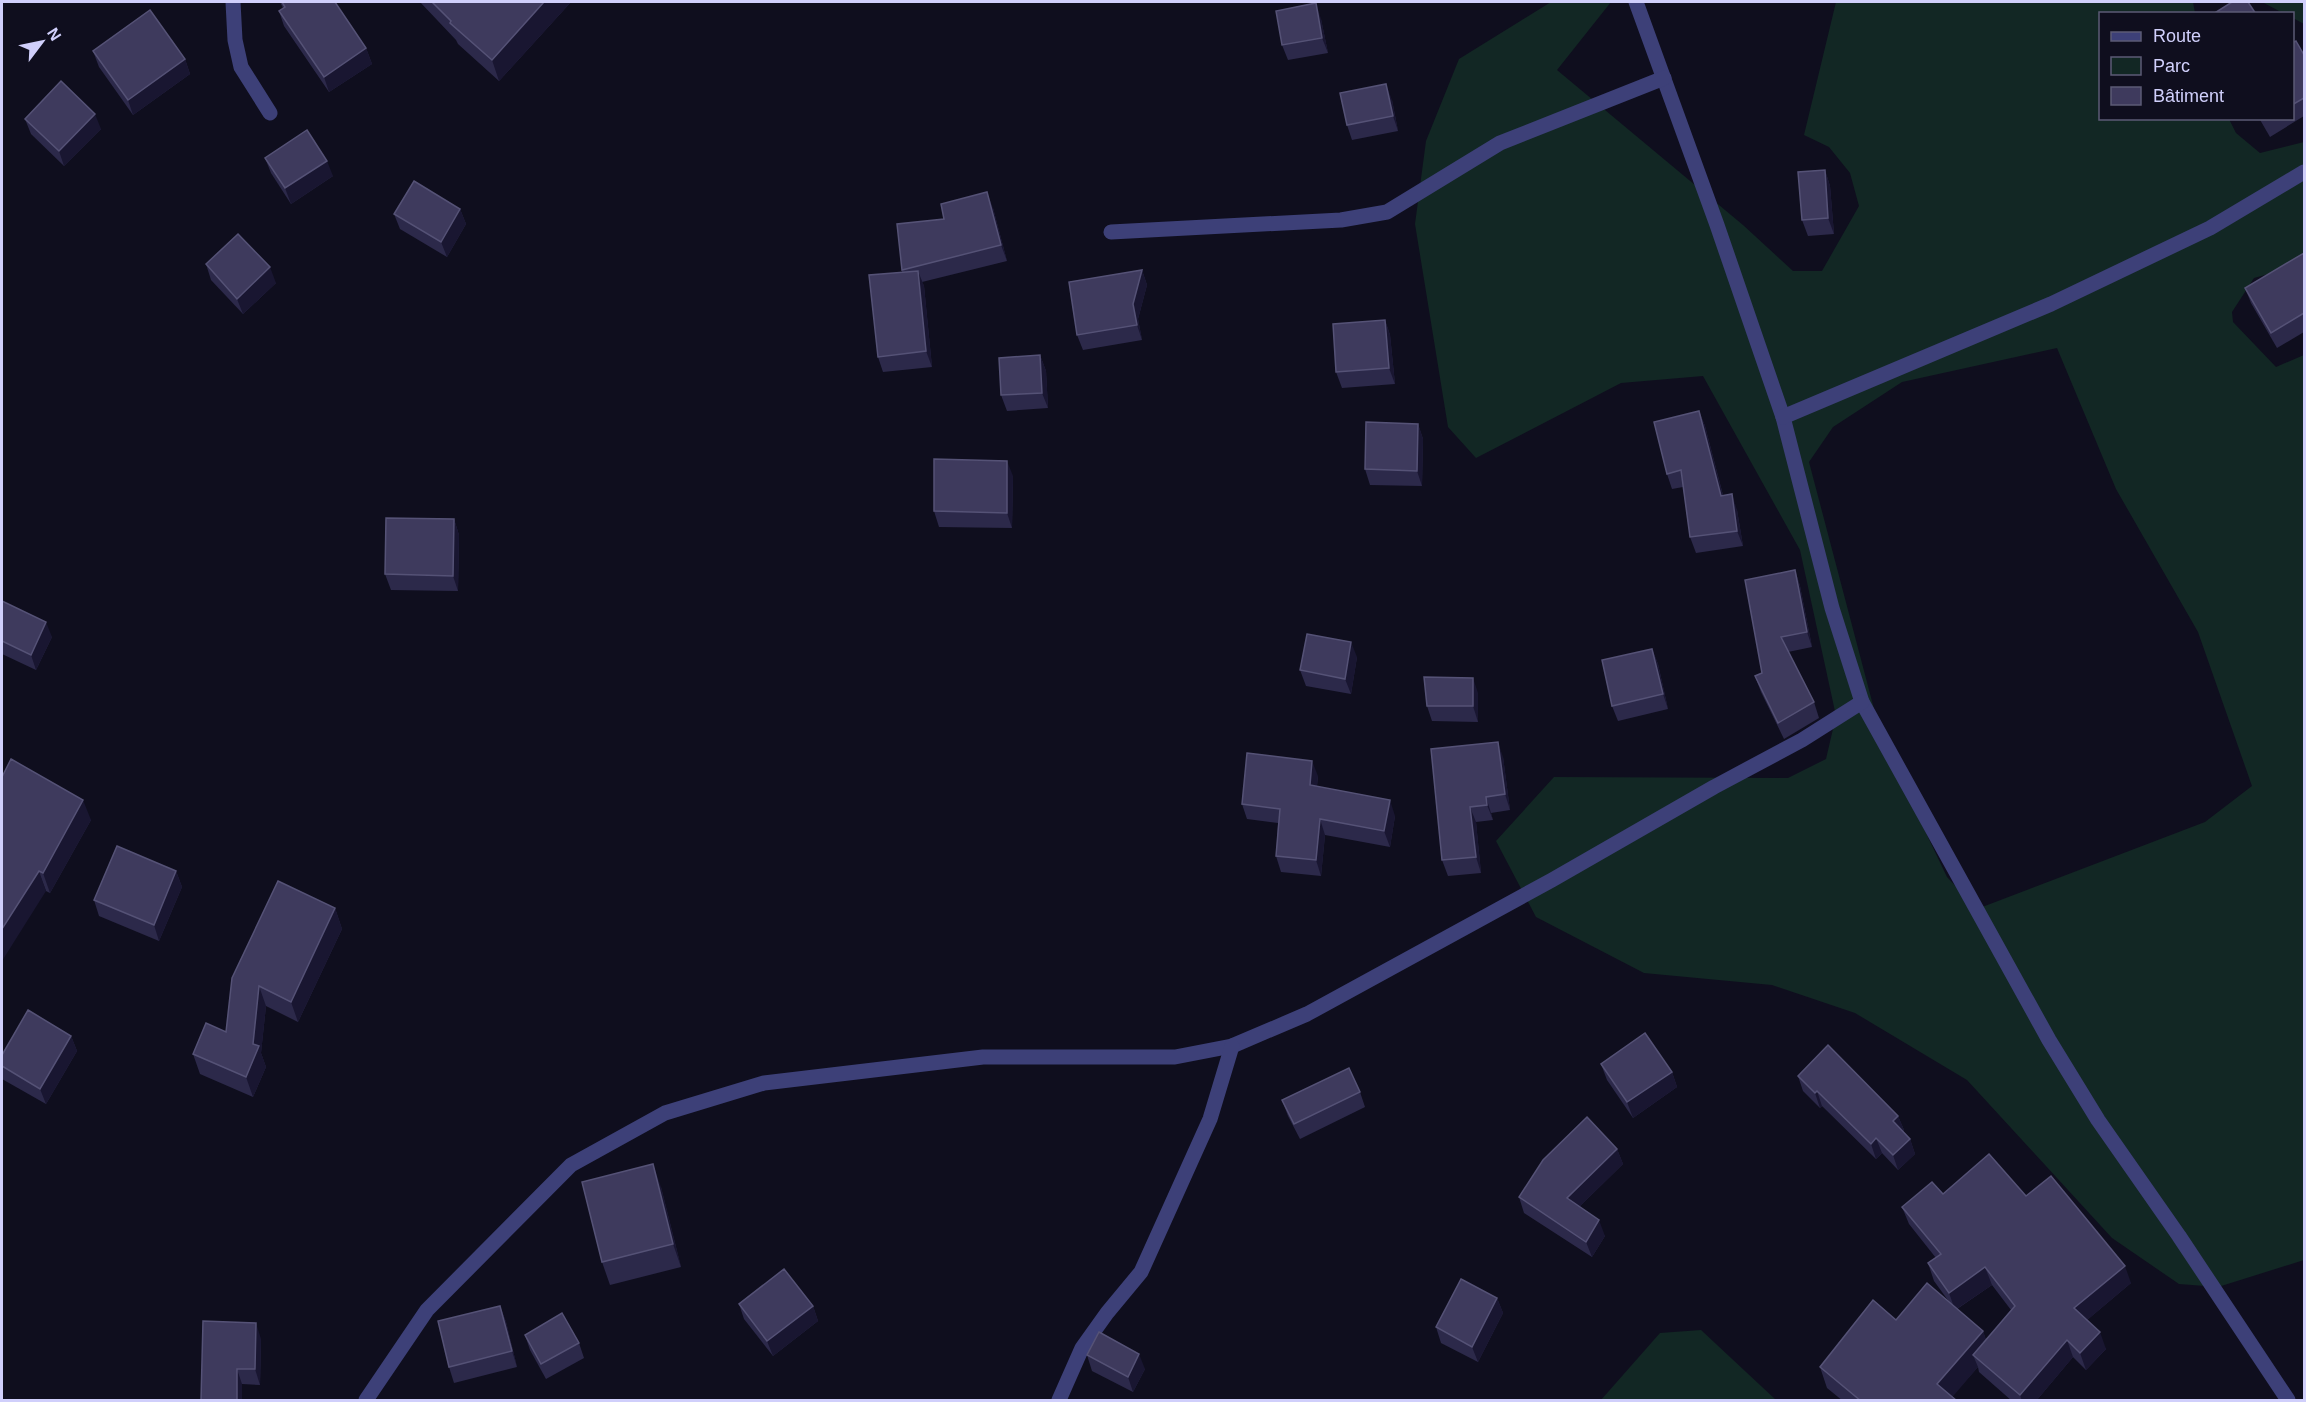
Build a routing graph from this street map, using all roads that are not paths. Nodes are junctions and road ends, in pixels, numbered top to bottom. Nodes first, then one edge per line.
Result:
1 (234, 2) edge
2 (1636, 2) edge
3 (1664, 78) junction
4 (270, 113) dead end
5 (2304, 172) edge
6 (1111, 232) dead end
7 (1783, 417) junction
8 (1862, 702) junction
9 (1232, 1046) junction
10 (366, 1401) edge
11 (1059, 1401) edge
12 (2288, 1401) edge

1 - 4 street
2 - 3 street
3 - 6 street
3 - 7 street
5 - 7 street
7 - 8 street
8 - 9 street
8 - 12 street
9 - 10 street
9 - 11 street

